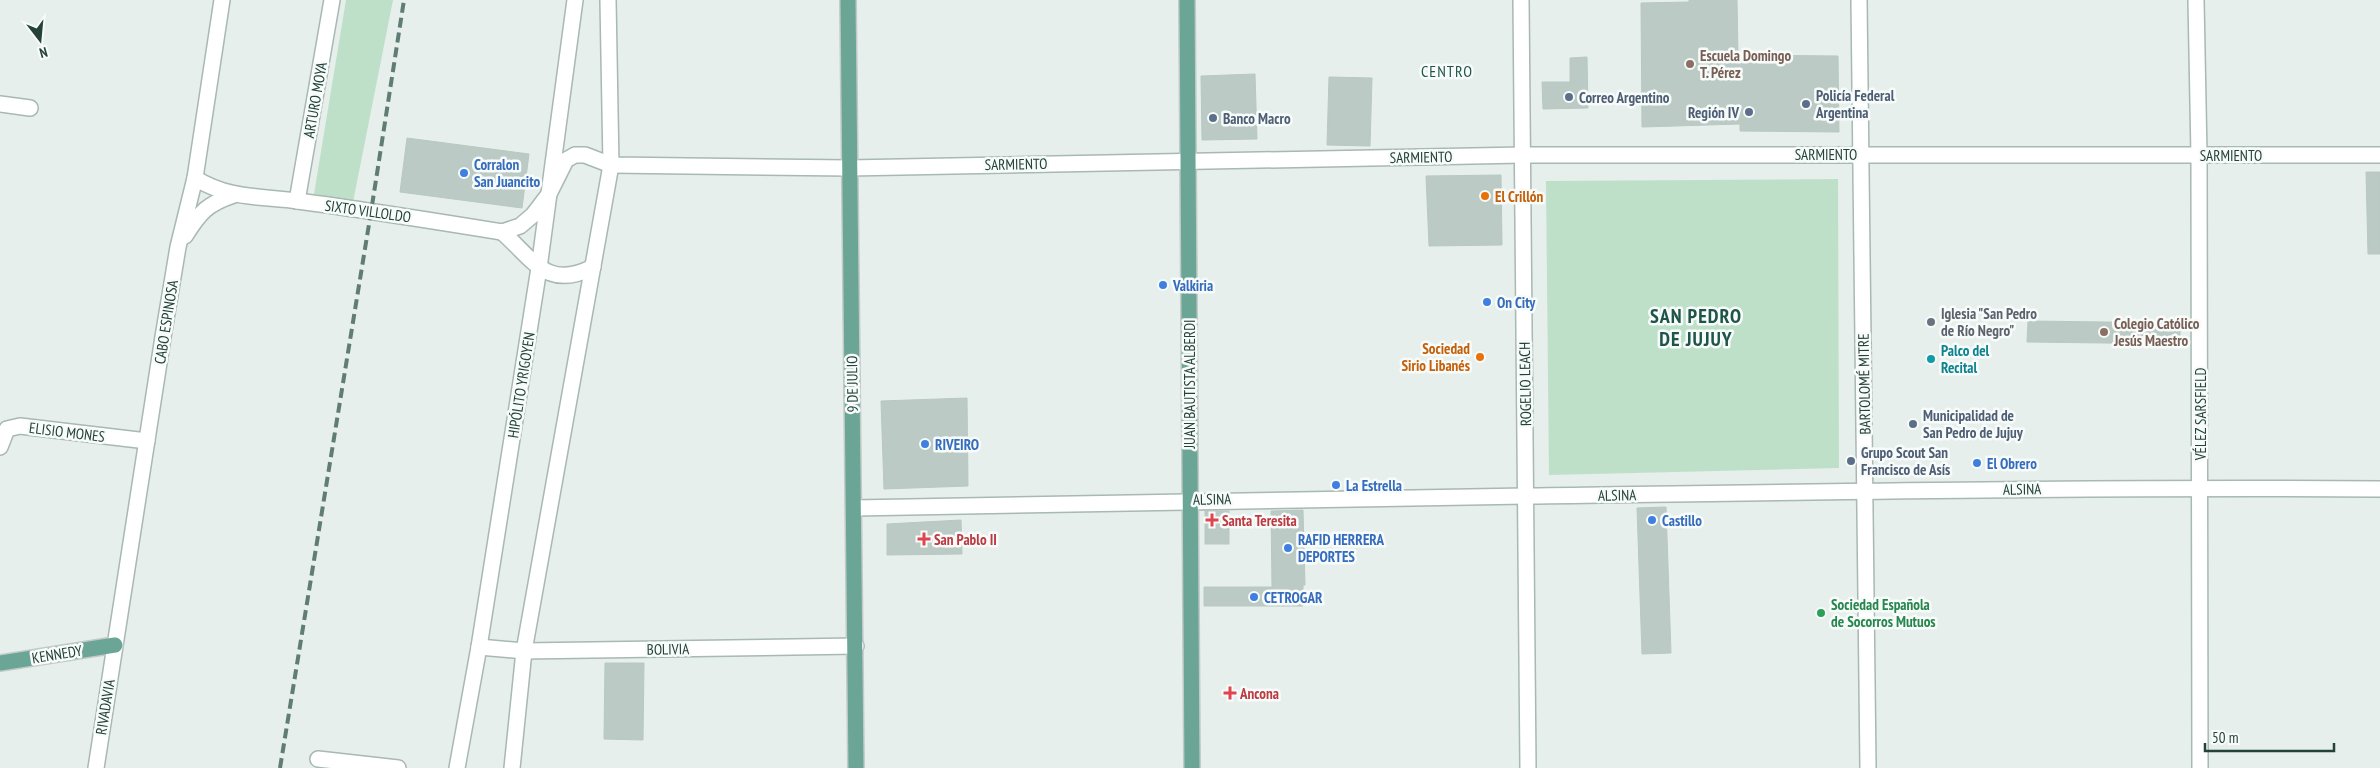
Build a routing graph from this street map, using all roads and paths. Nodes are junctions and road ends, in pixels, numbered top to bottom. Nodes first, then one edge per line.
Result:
1 (222, 0) edge
2 (332, 0) edge
3 (574, 0) edge
4 (608, 0) edge
5 (848, 0) edge
6 (1187, 0) edge
7 (1521, 0) edge
8 (1858, 0) edge
9 (2196, 0) edge
10 (0, 104) edge
11 (30, 108) dead end
12 (1861, 154) junction
13 (1523, 155) junction
14 (2380, 155) edge
15 (2199, 156) junction
16 (1188, 161) junction
17 (611, 165) junction
18 (849, 168) junction
19 (195, 178) junction
20 (550, 194) junction
21 (234, 195) junction
22 (297, 201) junction
23 (502, 232) junction
24 (178, 247) junction
25 (593, 267) junction
26 (539, 268) junction
27 (147, 441) junction
28 (0, 446) edge
29 (2200, 488) junction
30 (2380, 489) edge
31 (1865, 491) junction
32 (1526, 496) junction
33 (1190, 499) junction
34 (854, 508) junction
35 (114, 645) junction
36 (856, 646) junction
37 (480, 647) junction
38 (524, 651) junction
39 (0, 663) edge
40 (318, 759) dead end
41 (96, 768) edge
42 (398, 768) edge
43 (457, 768) edge
44 (512, 768) edge
45 (856, 768) edge
46 (1192, 768) edge
47 (1528, 768) edge
48 (1868, 768) edge
49 (2200, 768) edge

1 - 19 street, CABO ESPINOSA
2 - 22 street, ARTURO MOYA
3 - 20 street, HIPÓLITO YRIGOYEN
4 - 17 street
5 - 18 main road, 9 DE JULIO
6 - 16 main road, JUAN BAUTISTA ALBERDI
7 - 13 street, ROGELIO LEACH
8 - 12 street, BARTOLOMÉ MITRE
9 - 15 street, VÉLEZ SARSFIELD
10 - 11 street
12 - 13 street, SARMIENTO
12 - 15 street, SARMIENTO
12 - 31 street, BARTOLOMÉ MITRE
13 - 16 street, SARMIENTO
13 - 32 street, ROGELIO LEACH
14 - 15 street, SARMIENTO
15 - 29 street, VÉLEZ SARSFIELD
16 - 18 street, SARMIENTO
16 - 33 main road, JUAN BAUTISTA ALBERDI
17 - 18 street, SARMIENTO
17 - 20 street, SARMIENTO
17 - 25 street
18 - 34 main road, 9 DE JULIO
19 - 21 street
19 - 24 street, CABO ESPINOSA
20 - 23 street, SARMIENTO
20 - 26 street, HIPÓLITO YRIGOYEN
21 - 22 street, SIXTO VILLOLDO
21 - 24 street
22 - 23 street, SIXTO VILLOLDO
23 - 26 street
24 - 27 street, CABO ESPINOSA
25 - 26 street
25 - 38 street
26 - 37 street, HIPÓLITO YRIGOYEN
27 - 28 street, ELISIO MONES
27 - 35 street, CABO ESPINOSA
29 - 30 street, ALSINA
29 - 31 street, ALSINA
29 - 49 street, VÉLEZ SARSFIELD
31 - 32 street, ALSINA
31 - 48 street, BARTOLOMÉ MITRE
32 - 33 street, ALSINA
32 - 47 street, ROGELIO LEACH
33 - 34 street, ALSINA
33 - 46 main road, JUAN BAUTISTA ALBERDI
34 - 36 main road, 9 DE JULIO
35 - 39 main road, KENNEDY
35 - 41 street, RIVADAVIA
36 - 38 street, BOLIVIA
36 - 45 main road, 9 DE JULIO
37 - 38 street, BOLIVIA
37 - 43 street, HIPÓLITO YRIGOYEN
38 - 44 street
40 - 42 street

